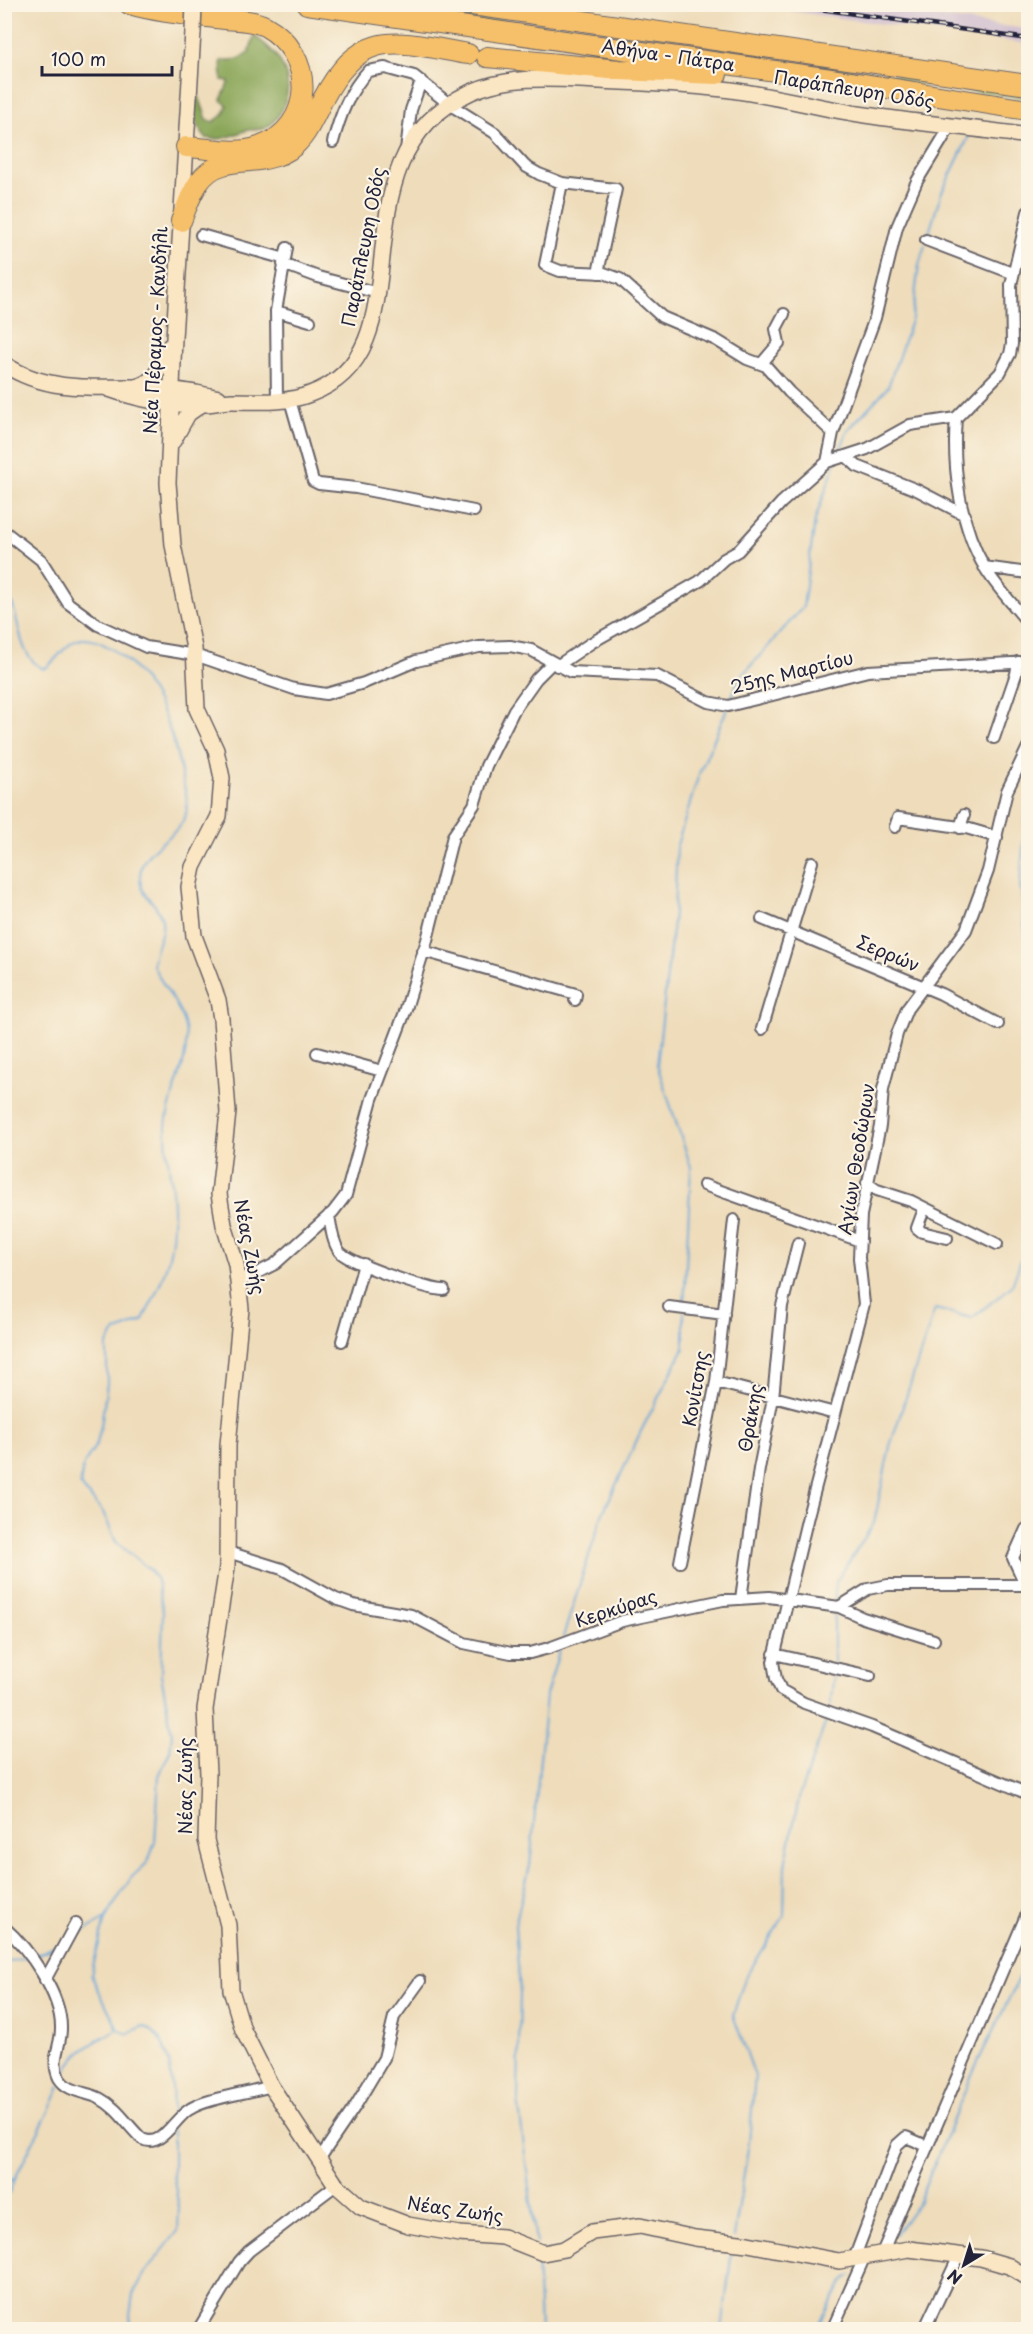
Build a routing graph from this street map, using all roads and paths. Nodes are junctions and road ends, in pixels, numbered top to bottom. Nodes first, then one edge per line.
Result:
1 (129, 4) edge
2 (194, 4) edge
3 (307, 4) edge
4 (465, 4) edge
5 (510, 4) edge
6 (537, 15) junction
7 (831, 79) junction
8 (421, 81) junction
9 (1029, 85) edge
10 (449, 104) junction
11 (1029, 110) edge
12 (951, 125) junction
13 (1029, 136) edge
14 (333, 142) dead end
15 (406, 150) junction
16 (185, 153) junction
17 (232, 163) junction
18 (562, 183) junction
19 (1029, 212) edge
20 (181, 221) junction
21 (201, 235) dead end
22 (926, 240) dead end
23 (285, 257) junction
24 (598, 273) junction
25 (1012, 273) junction
26 (378, 293) junction
27 (276, 310) junction
28 (784, 314) dead end
29 (310, 321) dead end
30 (174, 338) junction
31 (762, 363) junction
32 (4, 364) edge
33 (131, 387) junction
34 (109, 389) junction
35 (171, 397) junction
36 (284, 400) junction
37 (230, 401) junction
38 (202, 404) junction
39 (956, 418) junction
40 (833, 433) junction
41 (169, 449) junction
42 (846, 456) junction
43 (827, 462) junction
44 (474, 511) dead end
45 (965, 515) junction
46 (4, 531) edge
47 (984, 567) junction
48 (1029, 573) edge
49 (1029, 623) edge
50 (195, 656) junction
51 (1023, 662) edge
52 (554, 665) junction
53 (994, 738) dead end
54 (1029, 747) edge
55 (964, 815) dead end
56 (895, 827) dead end
57 (960, 828) junction
58 (997, 837) junction
59 (813, 862) dead end
60 (762, 920) dead end
61 (792, 932) junction
62 (423, 951) junction
63 (924, 987) junction
64 (575, 1000) dead end
65 (998, 1024) dead end
66 (762, 1029) dead end
67 (317, 1053) dead end
68 (382, 1071) junction
69 (867, 1183) junction
70 (704, 1185) dead end
71 (924, 1209) junction
72 (329, 1215) junction
73 (734, 1220) dead end
74 (947, 1238) dead end
75 (860, 1241) junction
76 (798, 1243) dead end
77 (997, 1244) dead end
78 (364, 1264) junction
79 (239, 1282) junction
80 (444, 1290) dead end
81 (669, 1307) dead end
82 (724, 1314) junction
83 (342, 1341) dead end
84 (716, 1382) junction
85 (772, 1398) junction
86 (835, 1413) junction
87 (1026, 1529) dead end
88 (228, 1552) junction
89 (680, 1562) dead end
90 (1027, 1584) edge
91 (741, 1599) junction
92 (789, 1600) junction
93 (839, 1607) junction
94 (934, 1640) dead end
95 (774, 1654) junction
96 (870, 1676) dead end
97 (1029, 1794) edge
98 (1029, 1911) edge
99 (76, 1923) dead end
100 (4, 1927) edge
101 (45, 1980) junction
102 (420, 1981) dead end
103 (271, 2086) junction
104 (927, 2146) junction
105 (320, 2158) junction
106 (336, 2185) junction
107 (882, 2253) junction
108 (959, 2256) junction
109 (860, 2257) junction
110 (1029, 2278) edge
111 (198, 2330) edge
112 (832, 2330) edge
113 (924, 2330) edge

1 - 16 highway
2 - 16 street, Νέα Πέραμος - Κανδήλι, bridge
3 - 7 highway, Αθήνα - Πάτρα
4 - 6 highway, Αθήνα - Πάτρα
5 - 6 highway
6 - 9 highway, Αθήνα - Πάτρα
7 - 11 highway, Αθήνα - Πάτρα
7 - 17 highway
8 - 10 street
8 - 14 street
8 - 15 street
10 - 12 street, Παράπλευρη Οδός
10 - 15 street, Παράπλευρη Οδός
10 - 18 street
12 - 13 street, Παράπλευρη Οδός
12 - 40 street
15 - 26 street, Παράπλευρη Οδός
16 - 17 highway
16 - 20 street, Νέα Πέραμος - Κανδήλι
17 - 20 highway
18 - 24 street
18 - 24 street
19 - 25 street
20 - 30 street, Νέα Πέραμος - Κανδήλι
21 - 23 street
22 - 25 street
23 - 26 street
23 - 27 street
24 - 31 street
25 - 39 street
26 - 36 street, Παράπλευρη Οδός
27 - 29 street
27 - 36 street
28 - 31 street
30 - 33 street
30 - 35 street, Νέα Πέραμος - Κανδήλι
31 - 40 street
32 - 34 street, Παράπλευρη Οδός
33 - 34 street, Παράπλευρη Οδός
33 - 35 street, Παράπλευρη Οδός
34 - 35 street, Παράπλευρη Οδός
35 - 37 street, Παράπλευρη Οδός
35 - 38 street, Παράπλευρη Οδός
35 - 41 street, Νέα Πέραμος - Κανδήλι
36 - 37 street, Παράπλευρη Οδός
36 - 44 street
37 - 38 street, Παράπλευρη Οδός
38 - 41 street
39 - 42 street
39 - 45 street
40 - 43 street
41 - 50 street, Νέα Πέραμος - Κανδήλι
42 - 43 street
42 - 45 street
43 - 52 street
45 - 47 street
46 - 50 street, 25ης Μαρτίου
47 - 48 street
47 - 49 street
50 - 52 street, 25ης Μαρτίου
50 - 79 street, Νέας Ζωής
51 - 52 street, 25ης Μαρτίου
51 - 53 street
52 - 62 street
54 - 58 street, Αγίων Θεοδώρων
55 - 57 street
56 - 57 street
57 - 58 street
58 - 63 street, Αγίων Θεοδώρων
59 - 61 street
60 - 61 street, Σερρών
61 - 63 street, Σερρών
61 - 66 street
62 - 64 street
62 - 68 street
63 - 65 street, Σερρών
63 - 69 street, Αγίων Θεοδώρων
67 - 68 street
68 - 72 street
69 - 71 street
69 - 75 street, Αγίων Θεοδώρων
70 - 75 street
71 - 74 street
71 - 77 street
72 - 78 street
72 - 79 street
73 - 82 street, Κονίτσης
75 - 86 street, Αγίων Θεοδώρων
76 - 85 street, Θράκης
78 - 80 street
78 - 83 street
79 - 88 street, Νέας Ζωής
81 - 82 street
82 - 84 street, Κονίτσης
84 - 85 street
84 - 89 street, Κονίτσης
85 - 86 street
85 - 91 street, Θράκης
86 - 92 street, Αγίων Θεοδώρων
87 - 90 street
88 - 91 street, Κερκύρας
88 - 103 street, Νέας Ζωής
90 - 93 street
91 - 92 street, Κερκύρας
92 - 93 street, Κερκύρας
92 - 95 street, Αγίων Θεοδώρων
93 - 94 street, Κερκύρας
95 - 96 street
95 - 97 street
98 - 104 street
99 - 101 street
100 - 101 street
101 - 103 street
102 - 105 street
103 - 105 street, Νέας Ζωής
104 - 107 street
104 - 109 street
105 - 106 street, Νέας Ζωής
106 - 109 street, Νέας Ζωής
106 - 111 street
107 - 108 street, Νέας Ζωής
107 - 109 street, Νέας Ζωής
108 - 110 street, Νέας Ζωής
108 - 113 street
109 - 112 street

